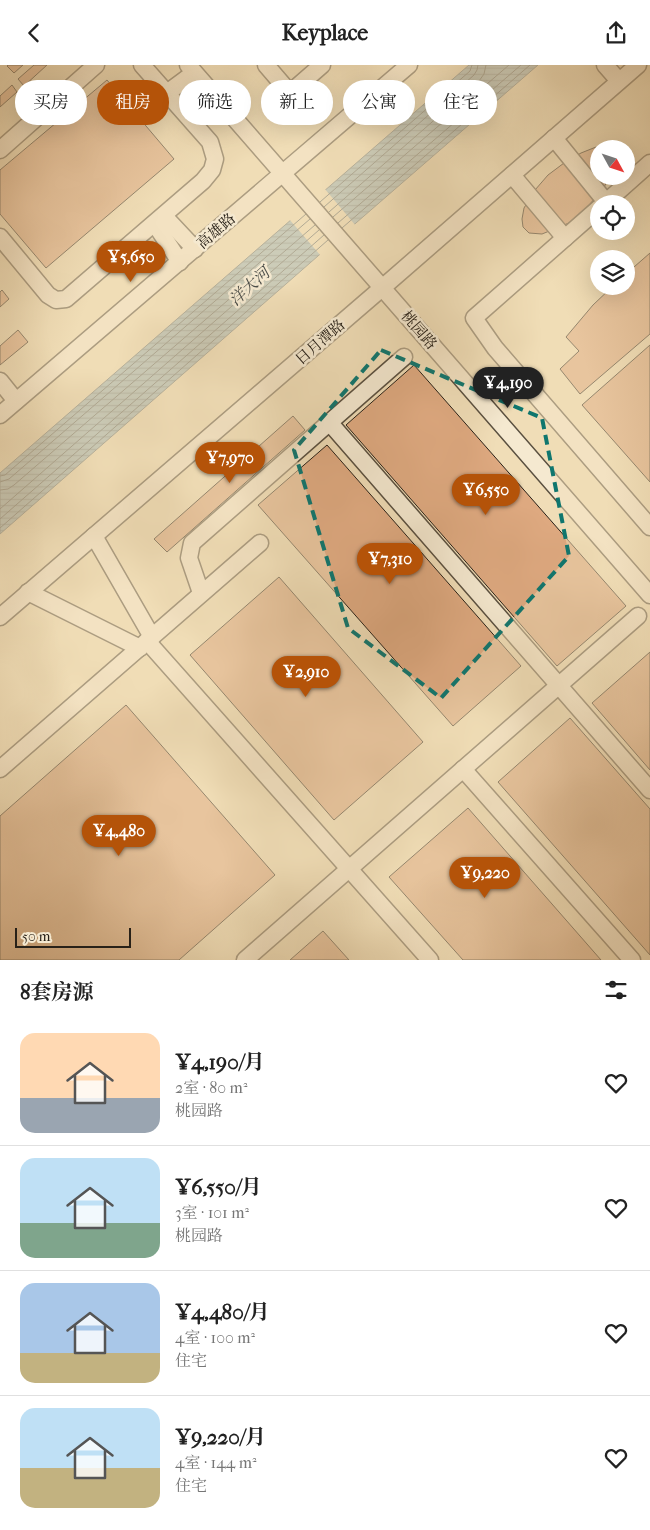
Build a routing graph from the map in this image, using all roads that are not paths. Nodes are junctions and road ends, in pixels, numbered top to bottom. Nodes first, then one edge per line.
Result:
1 (96, 65) edge
2 (142, 65) edge
3 (266, 65) edge
4 (322, 65) edge
5 (409, 65) edge
6 (605, 65) edge
7 (638, 65) edge
8 (191, 69) edge
9 (155, 80) edge
10 (619, 81) junction
11 (169, 91) edge
12 (169, 95) edge
13 (554, 138) junction
14 (0, 150) edge
15 (650, 163) edge
16 (282, 174) junction
17 (512, 175) junction
18 (596, 195) edge
19 (614, 195) edge
20 (590, 216) edge
21 (159, 220) junction
22 (0, 237) edge
23 (565, 238) junction
24 (195, 249) junction
25 (180, 262) junction
26 (382, 288) junction
27 (404, 357) dead end
28 (0, 381) edge
29 (16, 401) junction
30 (0, 415) edge
31 (329, 422) junction
32 (650, 527) edge
33 (94, 536) junction
34 (260, 543) dead end
35 (28, 593) junction
36 (202, 593) junction
37 (650, 595) edge
38 (638, 616) dead end
39 (0, 617) edge
40 (146, 642) junction
41 (559, 685) junction
42 (0, 769) edge
43 (463, 769) junction
44 (650, 790) edge
45 (349, 869) junction
46 (245, 960) edge
47 (430, 960) edge
48 (632, 960) edge

1 - 14 street
2 - 9 street
3 - 4 street
5 - 16 street, 高雄路
6 - 10 street
7 - 10 street, 日月潭路
8 - 11 street
8 - 16 street, 桃园路
10 - 13 street, 日月潭路
12 - 21 street
13 - 17 street, 日月潭路
13 - 18 street
15 - 19 street
16 - 24 street, 高雄路
16 - 26 street, 桃园路
17 - 23 street
17 - 26 street, 日月潭路
20 - 23 street
21 - 22 street
21 - 24 street
21 - 25 street
23 - 32 street
24 - 25 street, 高雄路
25 - 29 street, 高雄路
26 - 33 street, 日月潭路
26 - 37 street, 桃园路
27 - 31 street
28 - 29 street
29 - 30 street, 高雄路
31 - 36 street
31 - 41 street
33 - 35 street, 日月潭路
33 - 40 street
34 - 36 street
35 - 39 street, 日月潭路
35 - 40 street
36 - 40 street
38 - 41 street
40 - 42 street
40 - 45 street
41 - 43 street
41 - 44 street
43 - 45 street
43 - 48 street
45 - 46 street
45 - 47 street

